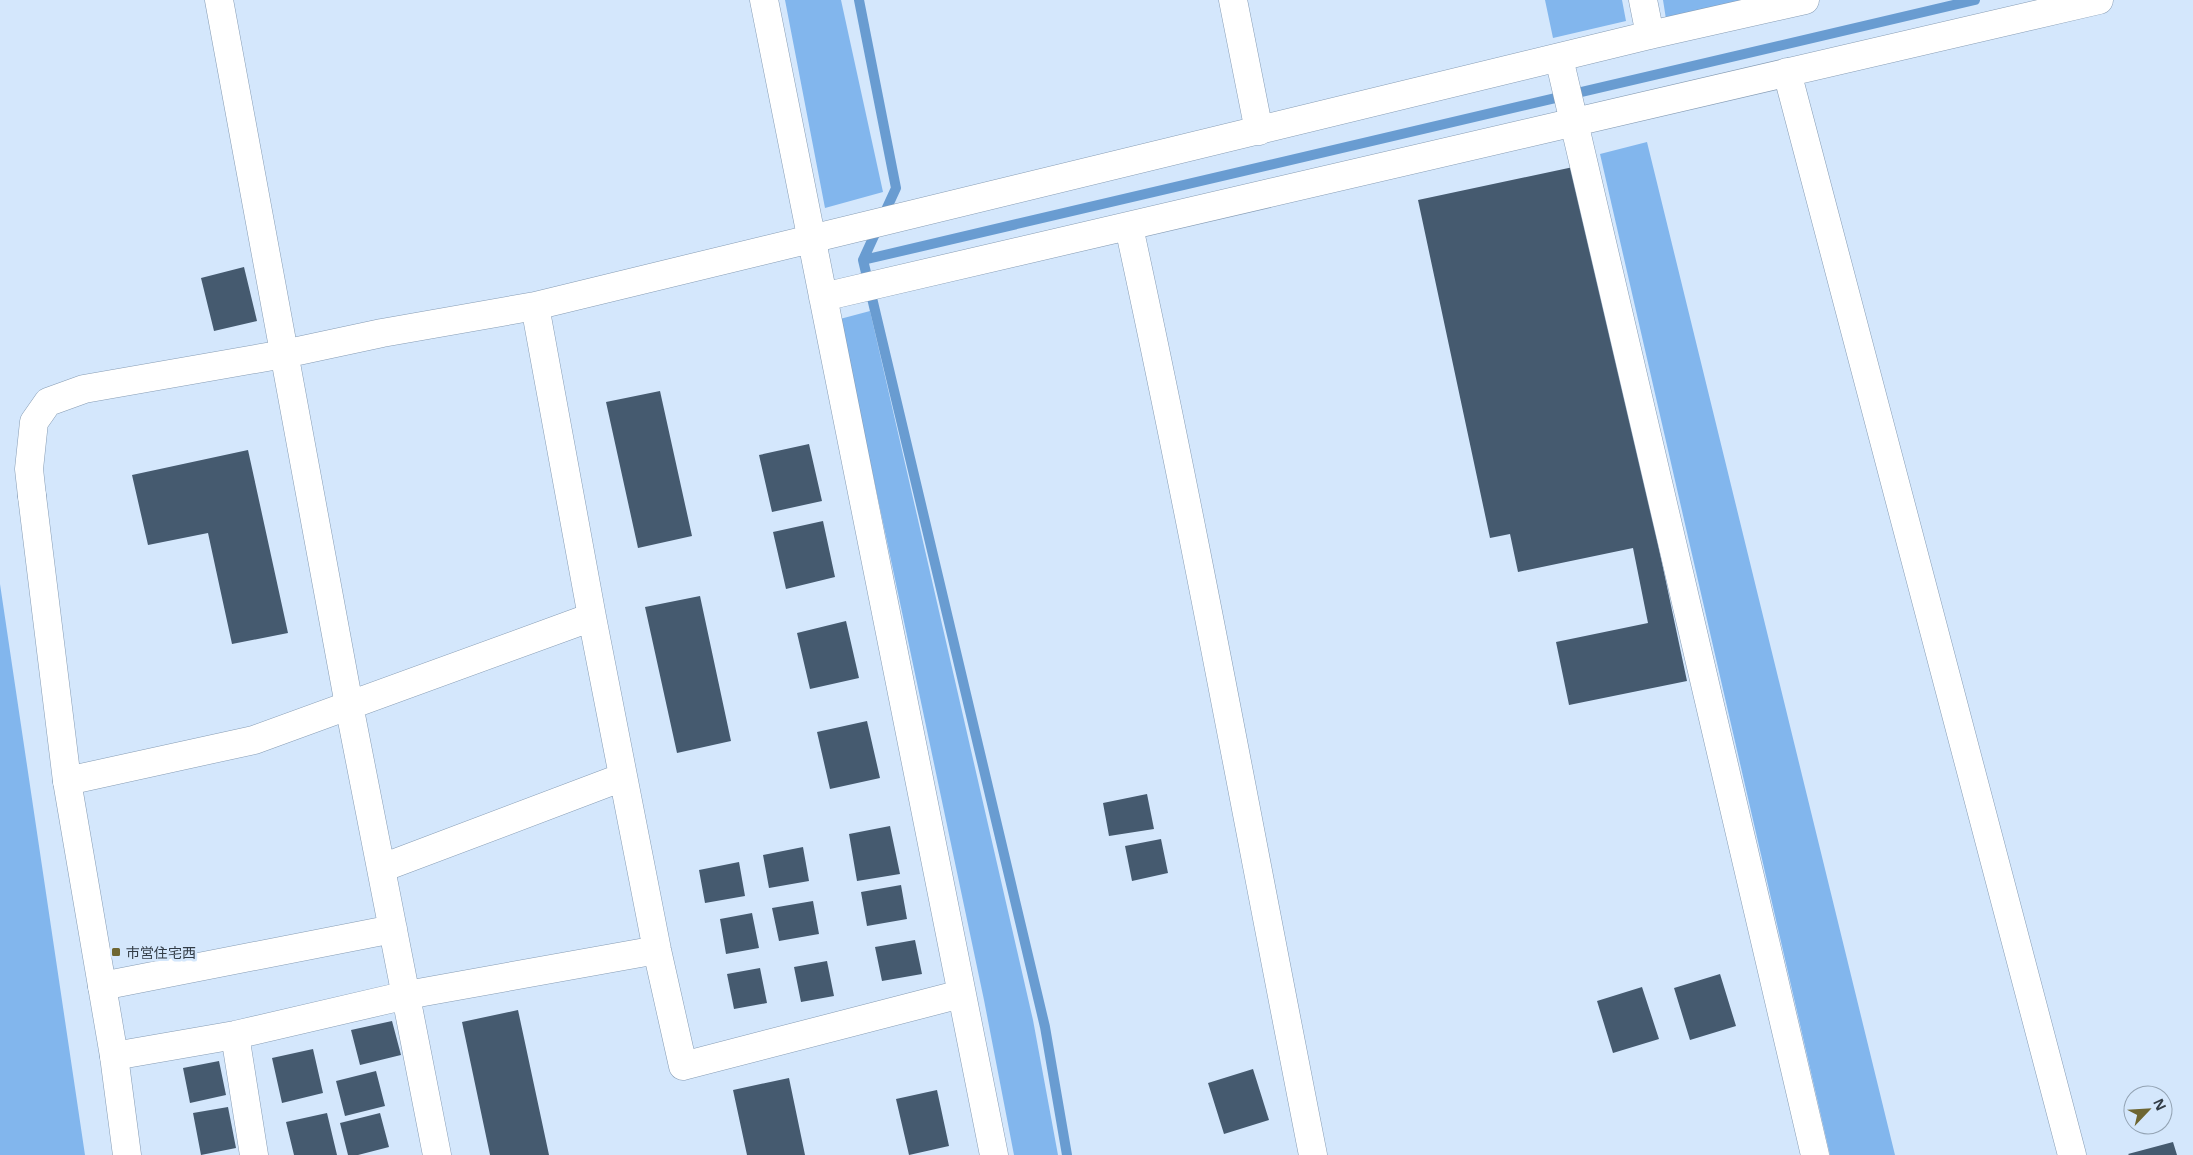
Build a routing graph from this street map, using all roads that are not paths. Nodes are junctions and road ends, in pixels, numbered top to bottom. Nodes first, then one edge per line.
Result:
1 (219, 0) edge
2 (764, 0) edge
3 (1233, 0) edge
4 (1643, 0) edge
5 (1805, 0) edge
6 (2099, 0) edge
7 (1650, 35) junction
8 (1559, 58) junction
9 (1787, 72) junction
10 (1575, 122) junction
11 (1259, 131) junction
12 (1129, 227) junction
13 (811, 239) junction
14 (823, 297) junction
15 (535, 306) junction
16 (284, 354) junction
17 (592, 617) junction
18 (349, 705) junction
19 (624, 776) junction
20 (68, 780) junction
21 (382, 868) junction
22 (393, 929) junction
23 (657, 950) junction
24 (102, 986) junction
25 (961, 994) junction
26 (407, 995) junction
27 (235, 1035) junction
28 (114, 1056) junction
29 (128, 1155) edge
30 (254, 1155) edge
31 (437, 1155) edge
32 (994, 1155) edge
33 (1313, 1155) edge
34 (1815, 1155) edge
35 (2072, 1155) edge

1 - 16 street
2 - 13 street
3 - 11 street
4 - 7 street
5 - 7 street
6 - 9 street
7 - 8 street
8 - 10 street
8 - 11 street
9 - 10 street
9 - 35 street
10 - 12 street
10 - 34 street
11 - 13 street
12 - 14 street
12 - 33 street
13 - 14 street
13 - 15 street
14 - 25 street
15 - 16 street
15 - 17 street
16 - 18 street
16 - 20 street
17 - 18 street
17 - 19 street
18 - 20 street
18 - 21 street
19 - 21 street
19 - 23 street
20 - 24 street
21 - 22 street
22 - 24 street
22 - 26 street
23 - 25 street
23 - 26 street
24 - 28 street
25 - 32 street
26 - 27 street
26 - 31 street
27 - 28 street
27 - 30 street
28 - 29 street

